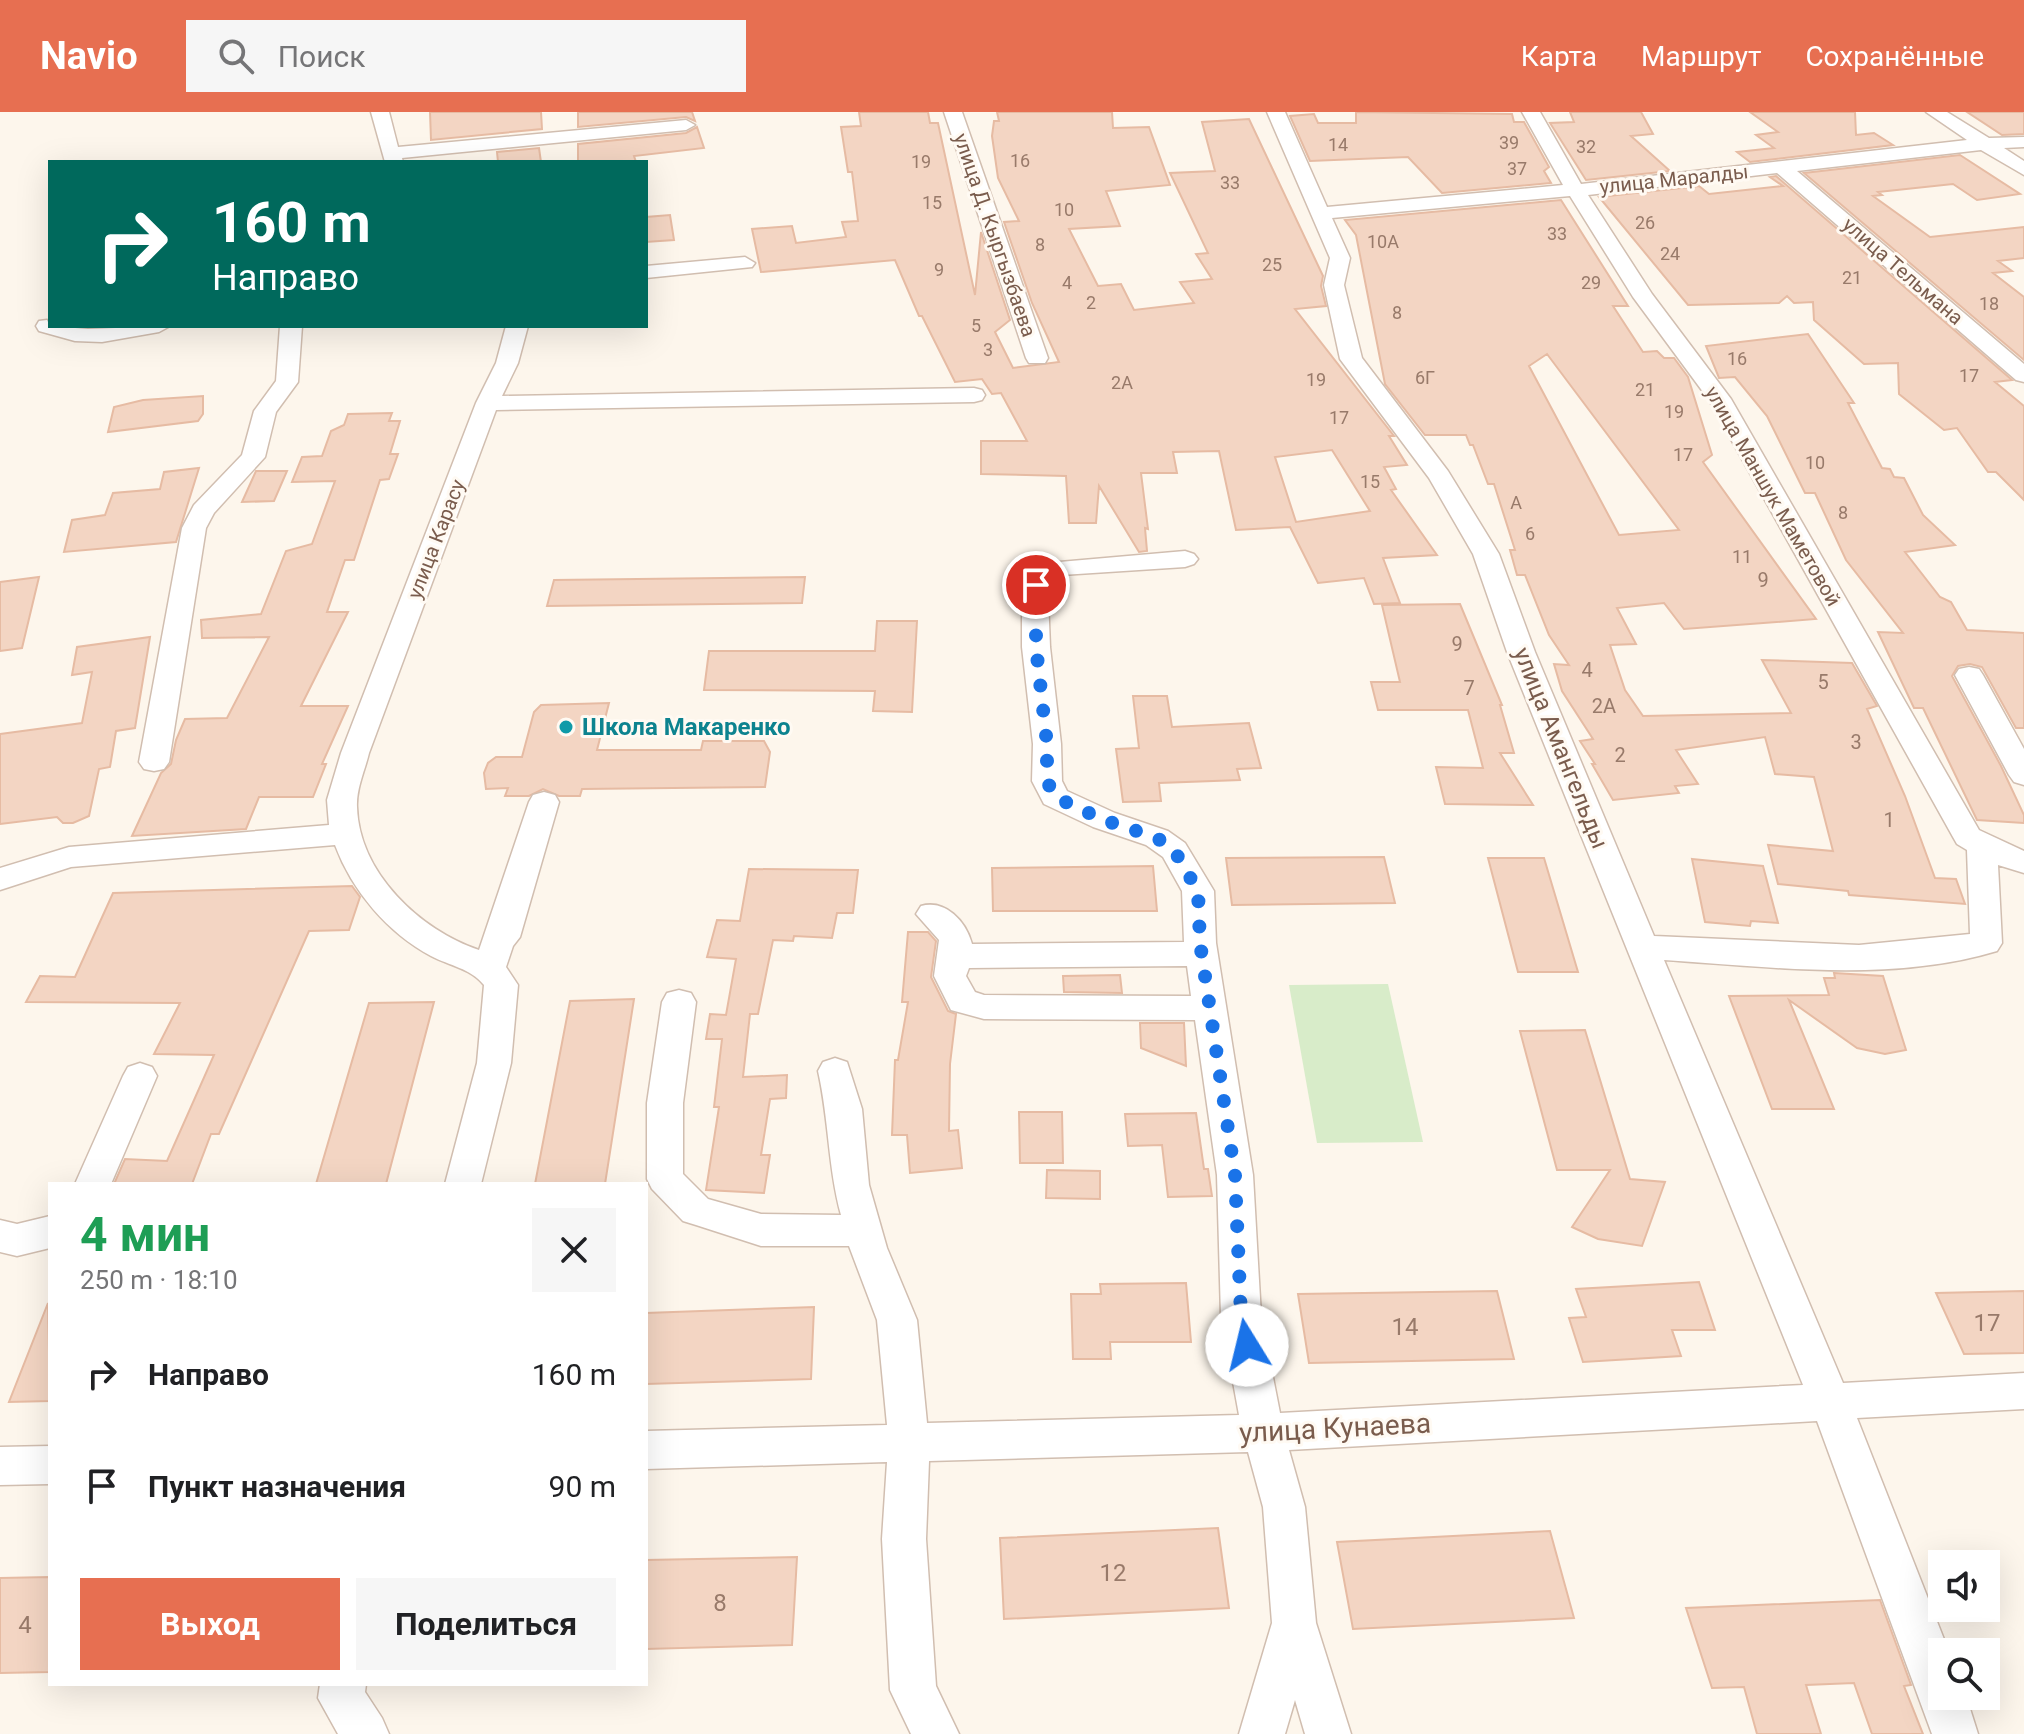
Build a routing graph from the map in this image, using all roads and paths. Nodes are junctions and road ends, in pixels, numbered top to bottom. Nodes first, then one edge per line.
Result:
1 (380, 112) edge
2 (953, 112) edge
3 (1276, 112) edge
4 (1531, 112) edge
5 (1935, 112) edge
6 (686, 125) dead end
7 (2024, 142) edge
8 (1984, 144) junction
9 (393, 158) edge
10 (1781, 167) junction
11 (2024, 169) edge
12 (1576, 189) junction
13 (1323, 213) junction
14 (745, 263) dead end
15 (648, 272) edge
16 (51, 328) edge
17 (148, 328) edge
18 (291, 328) edge
19 (516, 328) edge
20 (1037, 358) dead end
21 (2024, 375) edge
22 (974, 395) dead end
23 (487, 403) junction
24 (1185, 559) dead end
25 (1969, 675) dead end
26 (154, 762) dead end
27 (2024, 775) edge
28 (345, 834) junction
29 (1983, 845) junction
30 (2024, 862) edge
31 (0, 879) edge
32 (932, 914) dead end
33 (504, 937) dead end
34 (1644, 947) junction
35 (1201, 954) junction
36 (956, 956) junction
37 (489, 969) junction
38 (679, 1002) dead end
39 (1209, 1008) junction
40 (835, 1071) dead end
41 (140, 1076) dead end
42 (94, 1182) edge
43 (464, 1182) edge
44 (863, 1231) junction
45 (48, 1232) edge
46 (0, 1236) edge
47 (2024, 1391) edge
48 (1831, 1403) junction
49 (1263, 1433) junction
50 (909, 1445) junction
51 (648, 1450) edge
52 (48, 1465) edge
53 (0, 1466) edge
54 (1294, 1623) junction
55 (1928, 1657) edge
56 (343, 1686) edge
57 (1947, 1710) edge
58 (366, 1734) edge
59 (936, 1734) edge
60 (1262, 1734) edge
61 (1328, 1734) edge
62 (1955, 1734) edge

1 - 9 street
2 - 20 street, улица Д. Кыргызбаева
3 - 13 street, улица Амангельды
4 - 12 street, улица Маншук Маметовой
5 - 8 street
6 - 9 street
7 - 8 street, улица Маралды
8 - 10 street, улица Маралды
8 - 11 street
10 - 12 street, улица Маралды
10 - 21 street, улица Тельмана
12 - 13 street, улица Маралды
12 - 29 street, улица Маншук Маметовой
13 - 34 street, улица Амангельды
14 - 15 street
16 - 17 street
18 - 26 street
19 - 23 street, улица Карасу
22 - 23 street
23 - 28 street, улица Карасу
24 - 35 street
25 - 27 street
28 - 31 street
28 - 37 street
29 - 30 street, улица Маншук Маметовой
29 - 34 street
32 - 36 street
33 - 37 street
34 - 48 street, улица Амангельды
35 - 36 street
35 - 39 street
36 - 39 street
37 - 43 street
38 - 44 street
39 - 49 street
40 - 44 street
41 - 42 street
44 - 50 street
45 - 46 street
47 - 48 street, улица Кунаева
48 - 49 street, улица Кунаева
48 - 55 street, улица Амангельды
49 - 50 street, улица Кунаева
49 - 54 street
50 - 51 street, улица Кунаева
50 - 59 street
52 - 53 street
54 - 60 street
54 - 61 street
56 - 58 street
57 - 62 street, улица Амангельды

